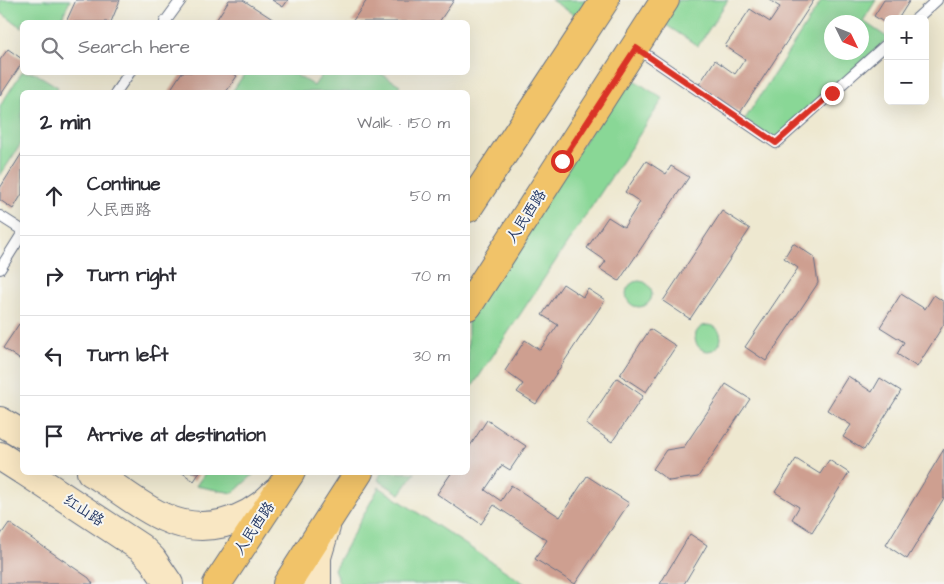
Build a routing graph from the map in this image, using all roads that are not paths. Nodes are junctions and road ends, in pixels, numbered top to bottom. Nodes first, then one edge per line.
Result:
1 (181, 0) edge
2 (606, 0) edge
3 (665, 0) edge
4 (936, 0) edge
5 (920, 15) edge
6 (166, 20) edge
7 (636, 48) junction
8 (884, 48) edge
9 (128, 75) edge
10 (117, 90) edge
11 (470, 205) edge
12 (0, 216) edge
13 (20, 231) edge
14 (20, 235) edge
15 (0, 269) edge
16 (470, 303) edge
17 (0, 421) edge
18 (20, 433) edge
19 (0, 456) edge
20 (20, 469) edge
21 (31, 475) edge
22 (97, 475) edge
23 (357, 475) edge
24 (285, 480) edge
25 (329, 519) junction
26 (169, 584) edge
27 (217, 584) edge
28 (287, 584) edge
29 (316, 584) edge

1 - 6 lane
2 - 11 main road
3 - 7 main road, 人民西路
4 - 5 lane
7 - 8 lane
7 - 16 main road, 人民西路
9 - 10 lane
12 - 13 lane
14 - 15 lane
17 - 18 main road
19 - 20 main road
21 - 26 main road, 红山路
22 - 24 main road
23 - 25 main road
24 - 27 main road, 人民西路
25 - 28 main road
25 - 29 main road

